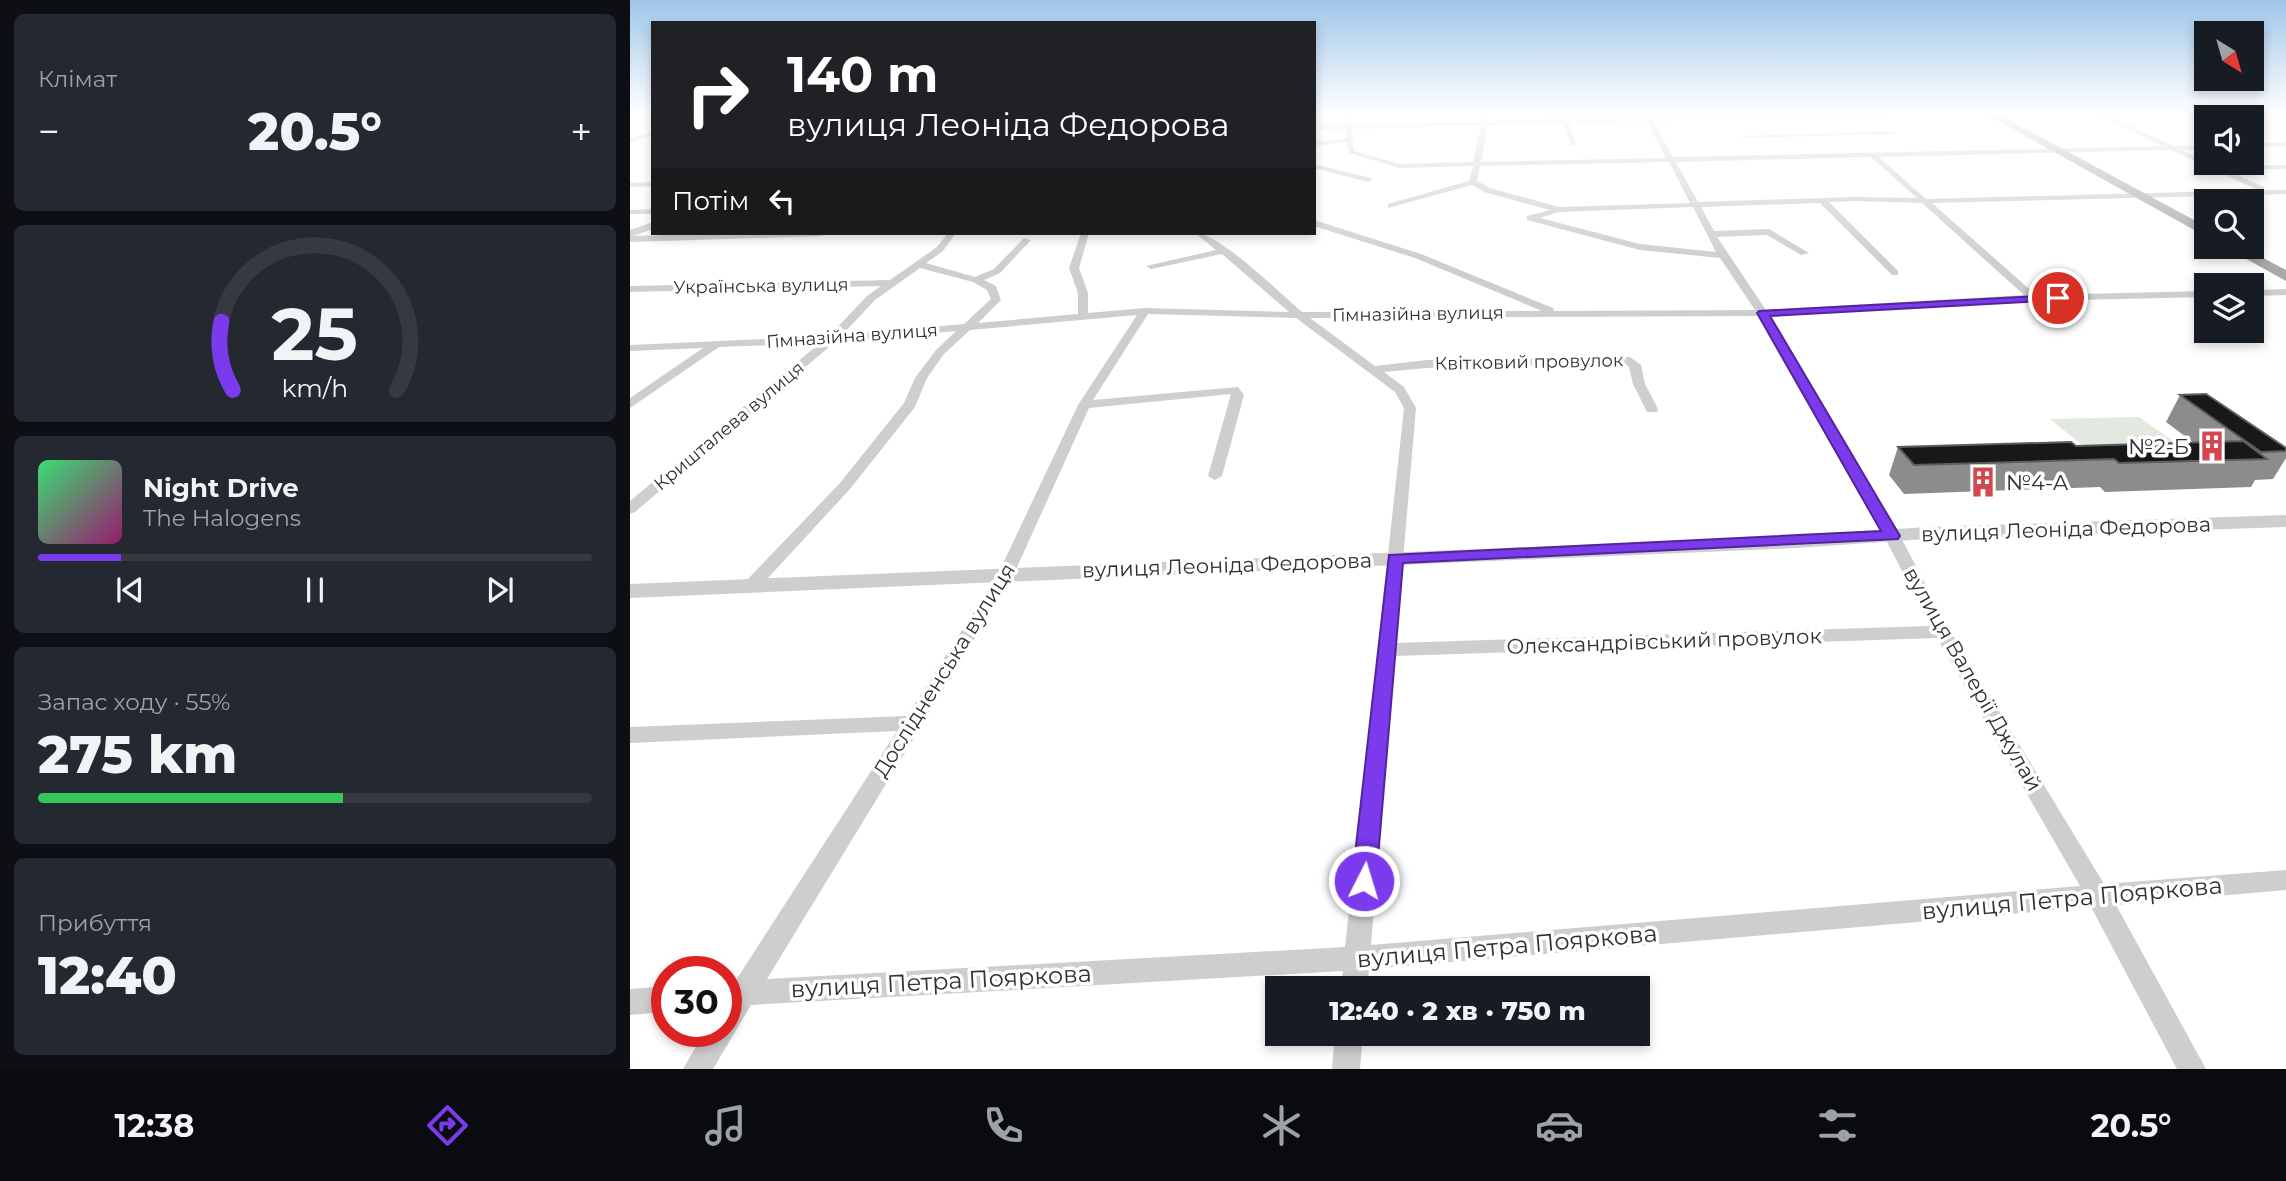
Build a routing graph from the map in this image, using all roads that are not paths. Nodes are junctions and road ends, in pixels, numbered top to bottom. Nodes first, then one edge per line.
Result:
1 (1379, 162) edge
2 (1558, 162) edge
3 (1672, 162) edge
4 (1881, 162) edge
5 (2075, 162) edge
6 (1476, 164) junction
7 (1388, 165) junction
8 (1316, 166) edge
9 (2264, 167) edge
10 (2286, 167) edge
11 (1350, 175) junction
12 (2231, 175) edge
13 (1368, 180) dead end
14 (1473, 182) junction
15 (651, 184) edge
16 (630, 185) edge
17 (2267, 191) junction
18 (2286, 192) edge
19 (2137, 195) junction
20 (1822, 200) junction
21 (2286, 200) edge
22 (1925, 201) junction
23 (1391, 206) dead end
24 (1695, 206) junction
25 (1558, 210) junction
26 (651, 211) edge
27 (630, 212) edge
28 (1316, 224) edge
29 (651, 226) edge
30 (2194, 226) edge
31 (1713, 234) junction
32 (695, 235) edge
33 (950, 235) edge
34 (1084, 235) edge
35 (1202, 235) edge
36 (630, 237) edge
37 (1027, 240) dead end
38 (1225, 251) junction
39 (1804, 253) dead end
40 (1723, 256) junction
41 (2254, 259) edge
42 (921, 265) junction
43 (1151, 266) dead end
44 (1895, 272) dead end
45 (2286, 276) edge
46 (976, 280) junction
47 (893, 283) junction
48 (630, 289) edge
49 (2286, 292) edge
50 (2264, 293) edge
51 (2194, 294) edge
52 (2033, 298) junction
53 (1145, 311) junction
54 (1554, 313) junction
55 (1763, 313) junction
56 (1083, 314) junction
57 (1299, 316) junction
58 (965, 327) junction
59 (832, 339) junction
60 (716, 345) junction
61 (630, 348) edge
62 (1373, 370) junction
63 (630, 404) edge
64 (1084, 405) junction
65 (1652, 409) dead end
66 (1215, 476) dead end
67 (630, 509) edge
68 (2286, 521) edge
69 (1892, 536) junction
70 (1395, 559) junction
71 (1006, 574) junction
72 (751, 586) junction
73 (630, 591) edge
74 (1942, 632) junction
75 (1386, 650) junction
76 (912, 723) junction
77 (630, 735) edge
78 (2286, 880) edge
79 (2098, 896) junction
80 (1357, 958) junction
81 (1355, 976) edge
82 (742, 982) edge
83 (742, 993) edge
84 (651, 1000) edge
85 (630, 1002) edge
86 (1348, 1046) edge
87 (710, 1047) edge
88 (697, 1069) edge
89 (1346, 1069) edge
90 (2192, 1069) edge

1 - 7 street
2 - 6 street
3 - 24 street, вулиця Валерії Джулай
4 - 22 street
5 - 19 main road
6 - 7 street
6 - 14 street
7 - 11 street
8 - 11 street
9 - 10 street
11 - 13 street
12 - 17 street
14 - 23 street
14 - 25 street
15 - 16 street
17 - 18 street
17 - 19 street
17 - 21 street
19 - 22 street
19 - 30 main road
20 - 22 street
20 - 24 street
20 - 44 street
22 - 52 street
24 - 25 street
24 - 31 street, вулиця Валерії Джулай
25 - 40 street
26 - 27 street
28 - 54 street
29 - 36 street
31 - 39 street
31 - 40 street, вулиця Валерії Джулай
32 - 36 street
33 - 42 street, Кришталева вулиця
34 - 56 street
35 - 38 street
37 - 46 street
38 - 43 street
38 - 57 street
40 - 55 street, вулиця Валерії Джулай
41 - 45 main road
42 - 46 street
42 - 47 street, Кришталева вулиця
46 - 58 street
47 - 48 street, Українська вулиця
47 - 59 street, Кришталева вулиця
49 - 50 street
51 - 52 street, Гімназійна вулиця
52 - 55 street, Гімназійна вулиця
53 - 56 street, Гімназійна вулиця
53 - 57 street, Гімназійна вулиця
53 - 64 street, Дослідненська вулиця
54 - 55 street, Гімназійна вулиця
54 - 57 street, Гімназійна вулиця
55 - 69 street, вулиця Валерії Джулай
56 - 58 street, Гімназійна вулиця
57 - 62 street
58 - 59 street, Гімназійна вулиця
58 - 72 street
59 - 60 street, Гімназійна вулиця
59 - 67 street, Кришталева вулиця
60 - 61 street, Гімназійна вулиця
60 - 63 street
62 - 65 street, Квітковий провулок
62 - 70 street
64 - 66 street
64 - 71 street, Дослідненська вулиця
68 - 69 street, вулиця Леоніда Федорова
69 - 70 street, вулиця Леоніда Федорова
69 - 74 street, вулиця Валерії Джулай
70 - 71 street, вулиця Леоніда Федорова
70 - 75 street
71 - 72 street, вулиця Леоніда Федорова
71 - 76 street, Дослідненська вулиця
72 - 73 street, вулиця Леоніда Федорова
74 - 75 street, Олександрівський провулок
74 - 79 street, вулиця Валерії Джулай
75 - 80 street
76 - 77 street
76 - 82 street, Дослідненська вулиця
78 - 79 street, вулиця Петра Пояркова
79 - 80 street, вулиця Петра Пояркова
79 - 90 street, вулиця Валерії Джулай
80 - 81 street
80 - 83 street, вулиця Петра Пояркова
84 - 85 street
86 - 89 street
87 - 88 street

